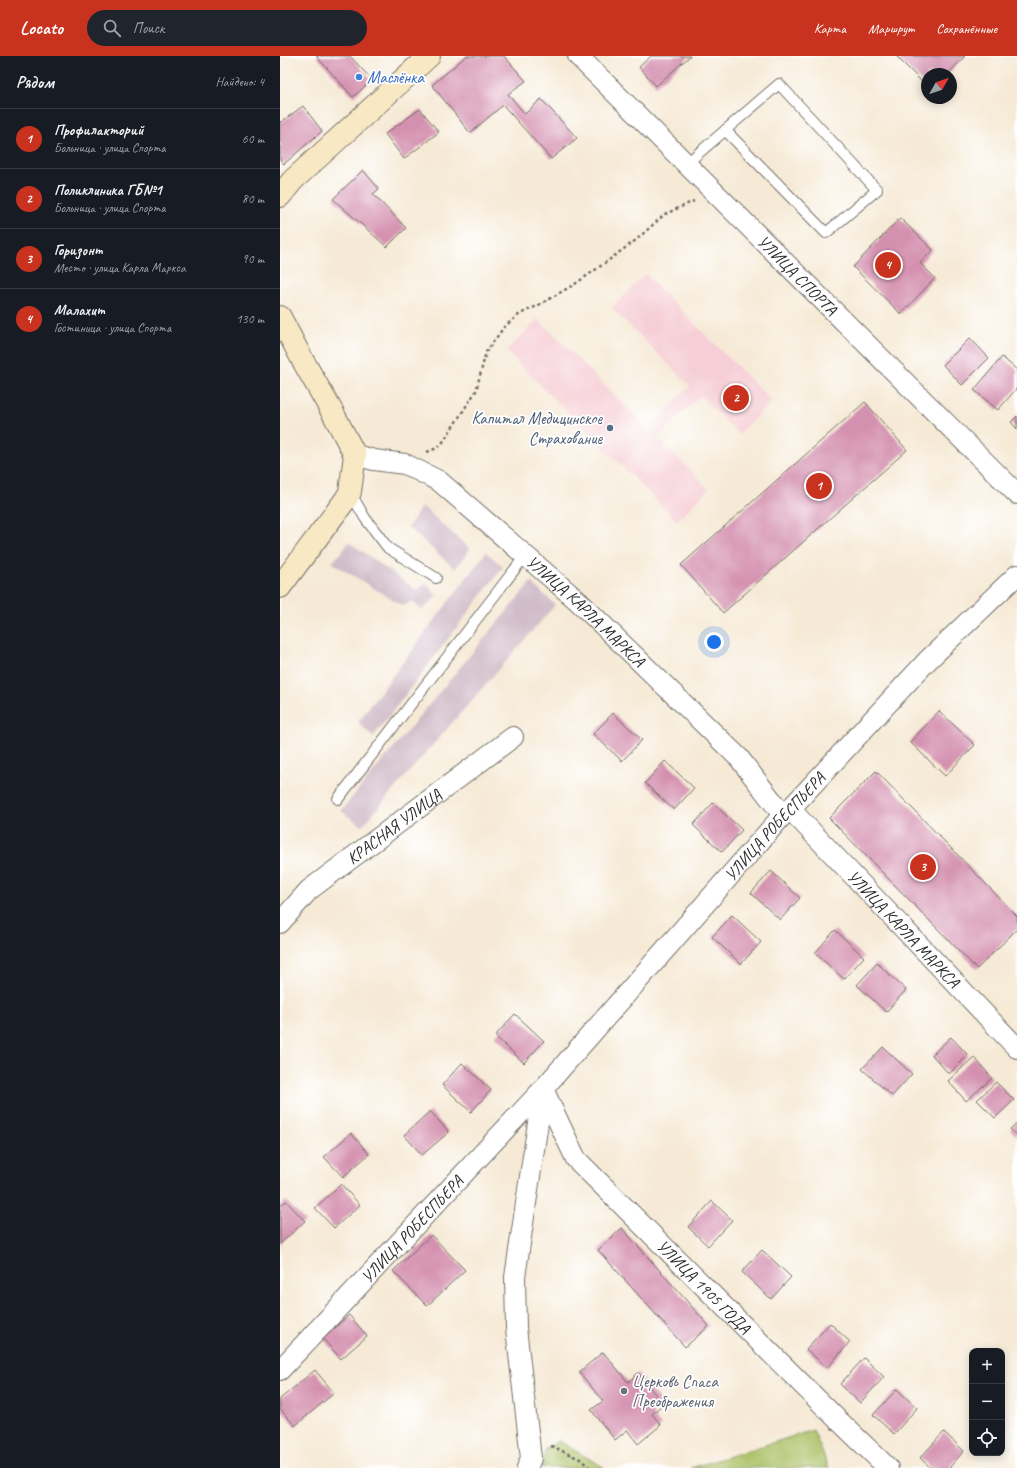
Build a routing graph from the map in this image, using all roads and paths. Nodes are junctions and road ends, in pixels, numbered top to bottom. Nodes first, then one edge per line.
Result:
1 (429, 56) edge
2 (578, 56) edge
3 (726, 130) junction
4 (686, 164) junction
5 (280, 196) edge
6 (699, 199) dead end
7 (280, 317) edge
8 (355, 455) junction
9 (405, 464) junction
10 (350, 492) junction
11 (1017, 494) edge
12 (526, 556) junction
13 (1017, 575) edge
14 (436, 578) dead end
15 (280, 587) edge
16 (513, 737) dead end
17 (338, 798) dead end
18 (787, 812) junction
19 (280, 923) edge
20 (1017, 1048) edge
21 (543, 1089) junction
22 (280, 1370) edge
23 (528, 1437) junction
24 (527, 1468) edge
25 (590, 1468) edge
26 (888, 1468) edge

1 - 5 main road
2 - 4 street, УЛИЦА СПОРТА
3 - 3 lane
3 - 4 lane
4 - 11 street, УЛИЦА СПОРТА
6 - 9 path
7 - 8 main road
8 - 9 street, УЛИЦА КАРЛА МАРКСА
8 - 10 main road
9 - 12 street, УЛИЦА КАРЛА МАРКСА
10 - 14 lane
10 - 15 main road
12 - 17 lane
12 - 18 street, УЛИЦА КАРЛА МАРКСА
13 - 18 street, УЛИЦА РОБЕСПЬЕРА
16 - 19 street, КРАСНАЯ УЛИЦА
18 - 20 street, УЛИЦА КАРЛА МАРКСА
18 - 21 street, УЛИЦА РОБЕСПЬЕРА
21 - 22 street, УЛИЦА РОБЕСПЬЕРА
21 - 23 street
21 - 26 street, УЛИЦА 1905 ГОДА
23 - 24 street
23 - 25 path

